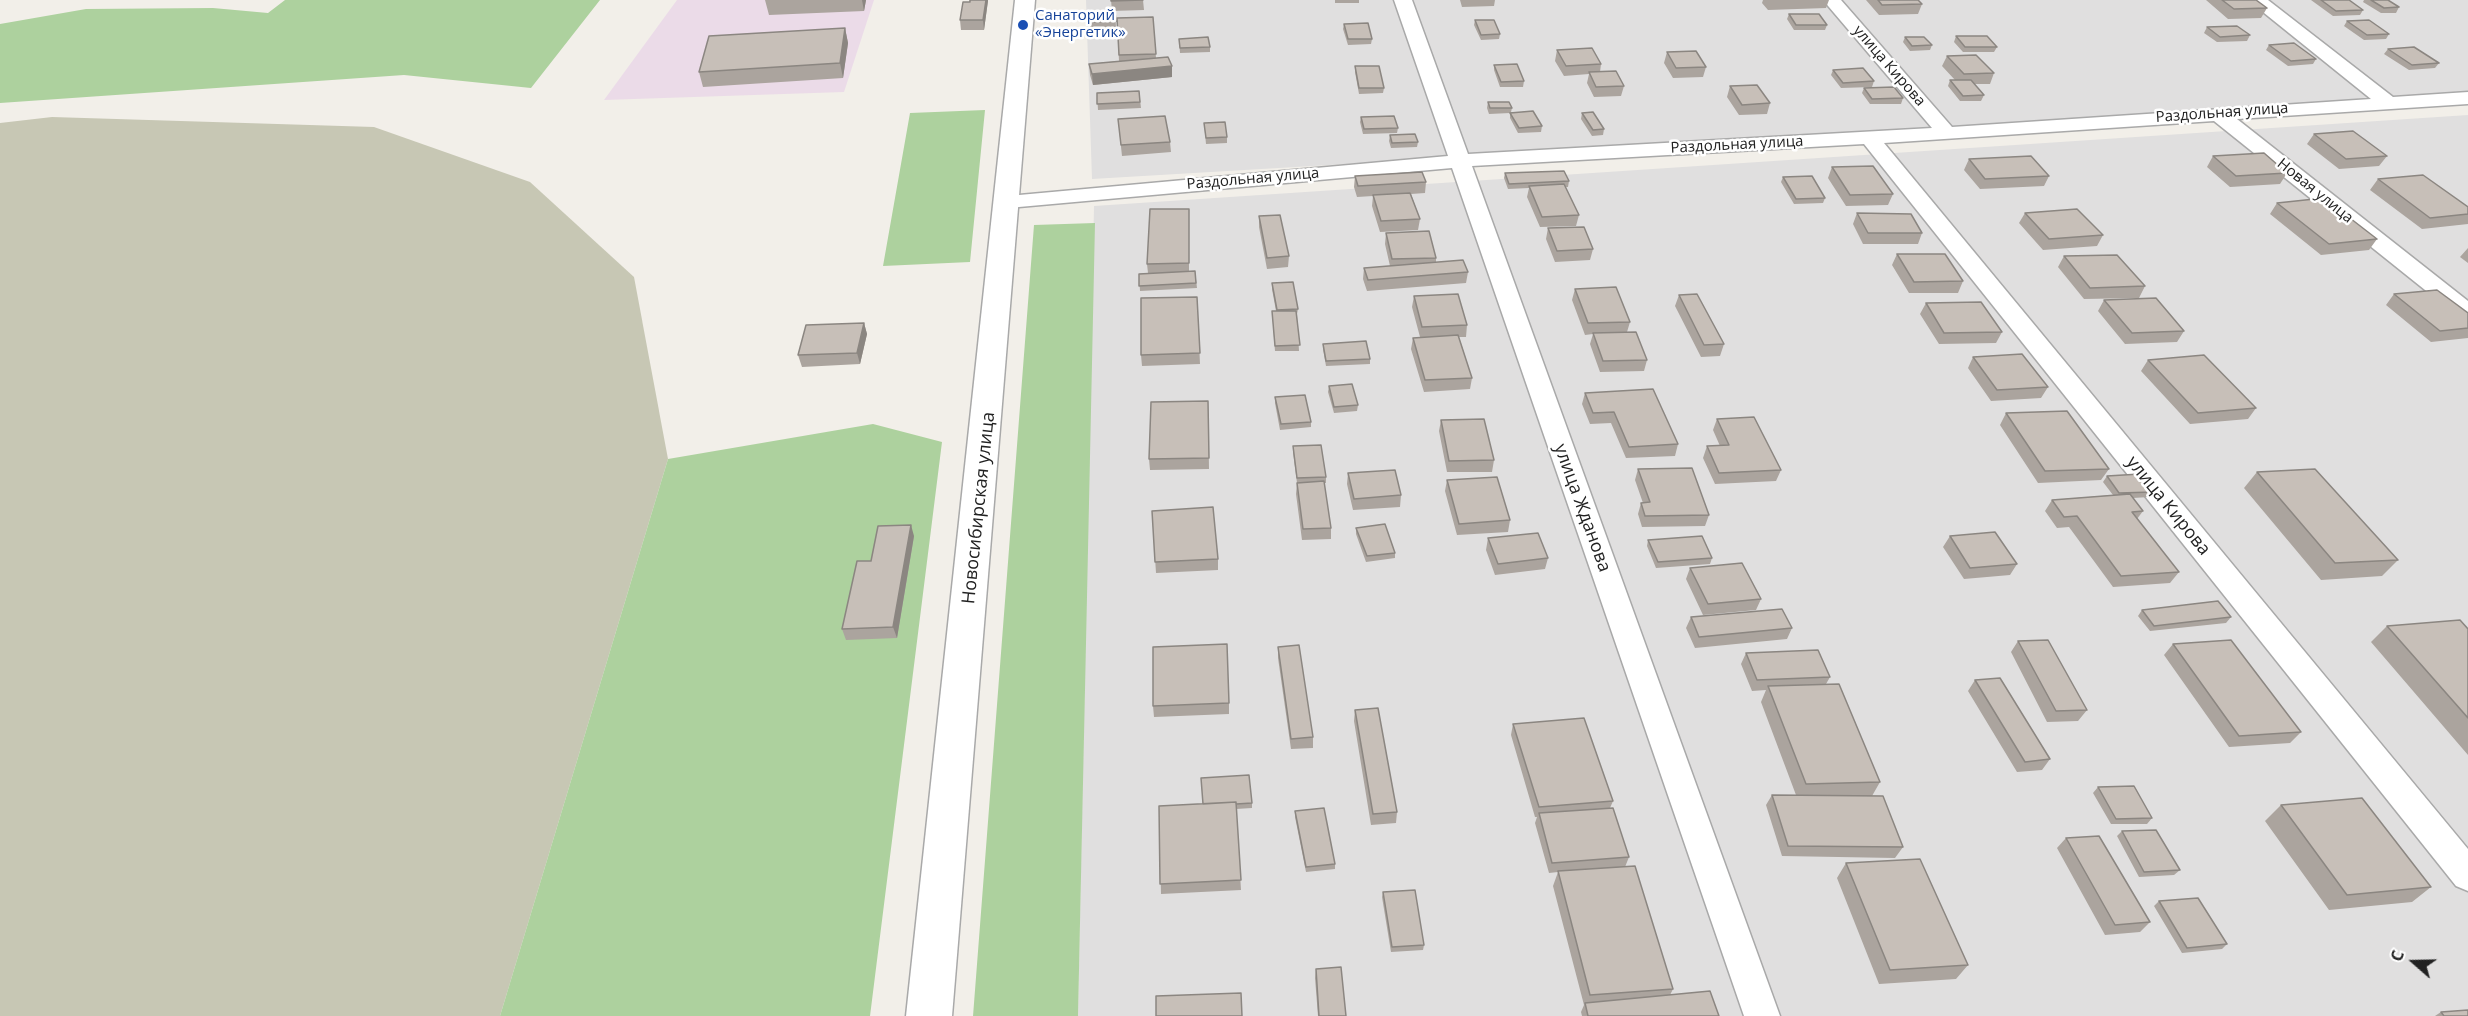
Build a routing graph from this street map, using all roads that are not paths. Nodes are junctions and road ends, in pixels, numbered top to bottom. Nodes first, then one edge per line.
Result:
1 (1025, 0) edge
2 (1403, 0) edge
3 (1832, 0) edge
4 (2257, 0) edge
5 (2468, 98) edge
6 (2387, 102) junction
7 (2218, 114) junction
8 (1946, 132) junction
9 (1869, 138) junction
10 (1459, 161) junction
11 (1008, 202) junction
12 (2468, 313) edge
13 (2468, 875) edge
14 (929, 1016) edge
15 (1762, 1016) edge

1 - 11 street, Новосибирская улица
2 - 10 street, улица Жданова
3 - 8 street, улица Кирова
4 - 6 street
5 - 6 street, Раздольная улица
6 - 7 street, Раздольная улица
7 - 8 street, Раздольная улица
7 - 12 street, Новая улица
8 - 9 street, Раздольная улица
9 - 10 street, Раздольная улица
9 - 13 street, улица Кирова
10 - 11 street, Раздольная улица
10 - 15 street, улица Жданова
11 - 14 street, Новосибирская улица

